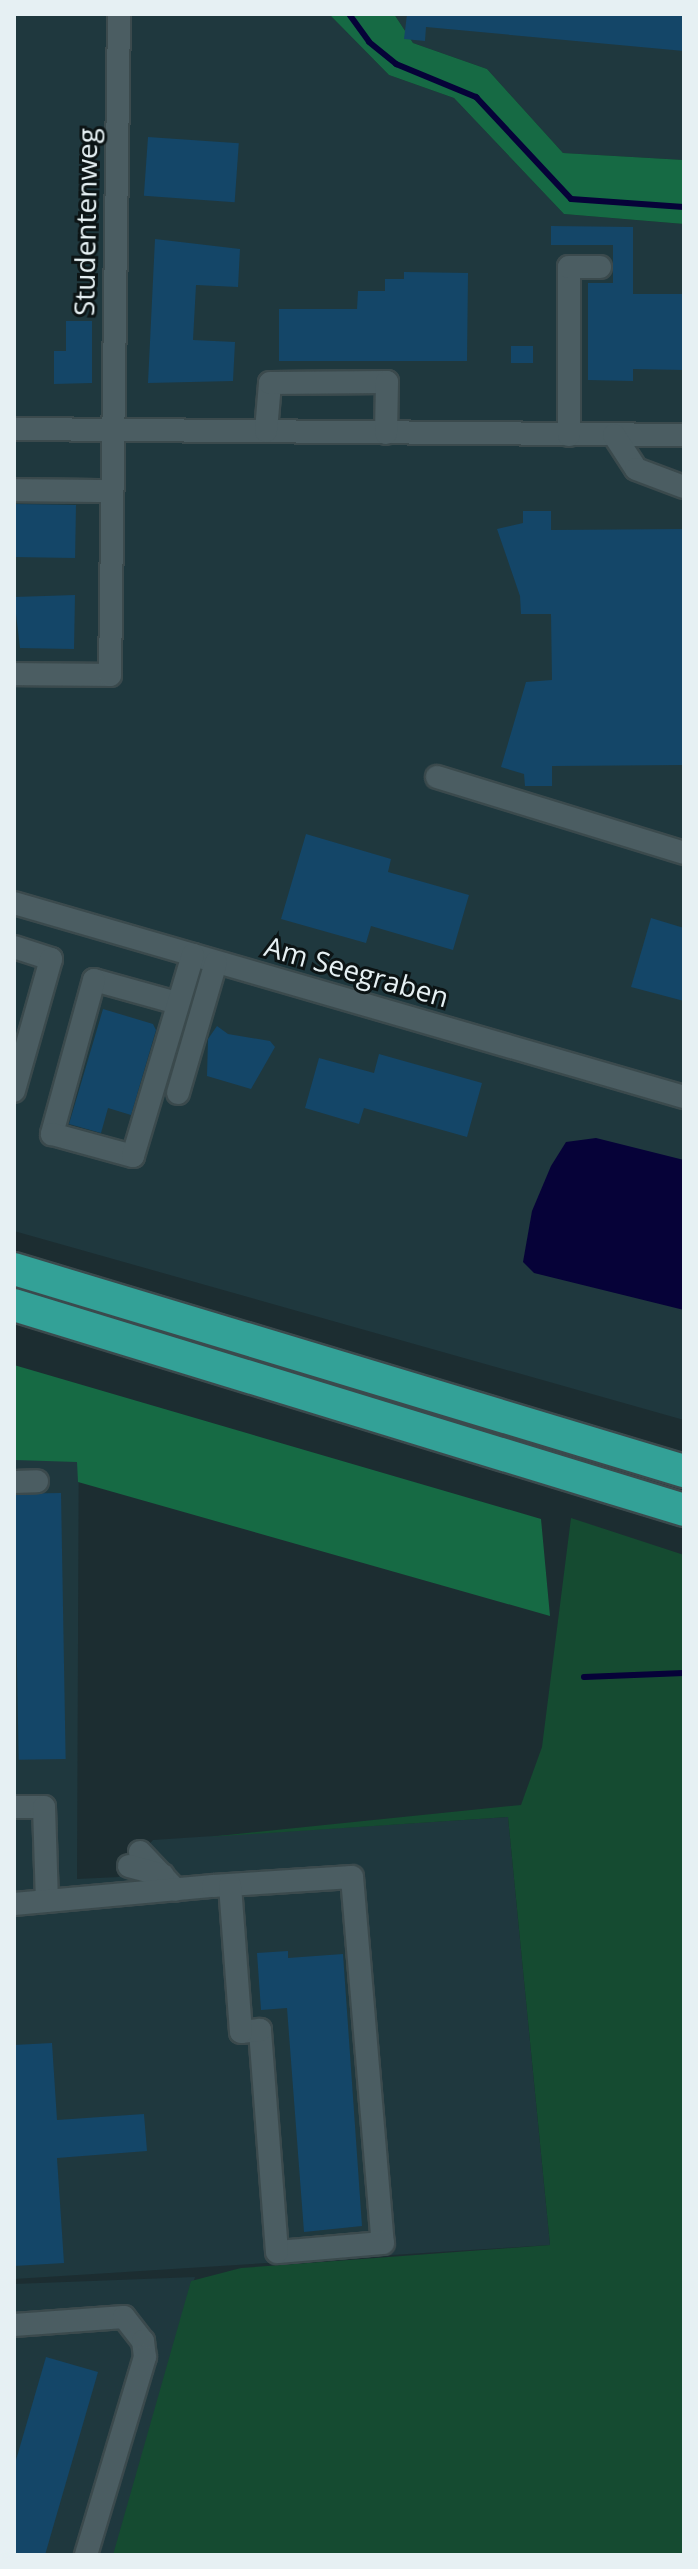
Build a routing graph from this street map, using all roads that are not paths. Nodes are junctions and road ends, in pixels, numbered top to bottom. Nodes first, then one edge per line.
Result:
1 (119, 14) edge
2 (600, 267) dead end
3 (14, 429) edge
4 (112, 430) junction
5 (266, 431) junction
6 (386, 433) junction
7 (569, 435) junction
8 (614, 435) junction
9 (684, 435) edge
10 (684, 487) edge
11 (14, 490) edge
12 (111, 491) junction
13 (14, 674) edge
14 (437, 777) dead end
15 (684, 853) edge
16 (14, 903) edge
17 (14, 947) edge
18 (193, 955) junction
19 (216, 962) junction
20 (177, 1003) junction
21 (14, 1091) edge
22 (178, 1093) dead end
23 (684, 1097) edge
24 (14, 1269) edge
25 (14, 1305) edge
26 (684, 1471) edge
27 (37, 1481) dead end
28 (14, 1482) edge
29 (684, 1510) edge
30 (14, 1807) edge
31 (134, 1859) dead end
32 (169, 1882) junction
33 (230, 1885) junction
34 (47, 1901) junction
35 (14, 1904) edge
36 (14, 2325) edge
37 (86, 2555) edge

1 - 4 street, Studentenweg
2 - 7 street
3 - 4 street
4 - 5 street
4 - 12 street
5 - 6 street
5 - 6 street
6 - 7 street
7 - 8 street
8 - 9 street
8 - 10 street
11 - 12 street
12 - 13 street
14 - 15 street
16 - 18 street, Am Seegraben
17 - 21 street
18 - 19 street, Am Seegraben
18 - 20 street
19 - 22 street
19 - 23 street, Am Seegraben
20 - 20 street
24 - 26 highway
25 - 29 highway
27 - 28 street
30 - 34 street
31 - 32 street
32 - 33 street
32 - 34 street
33 - 33 street
34 - 35 street
36 - 37 street

